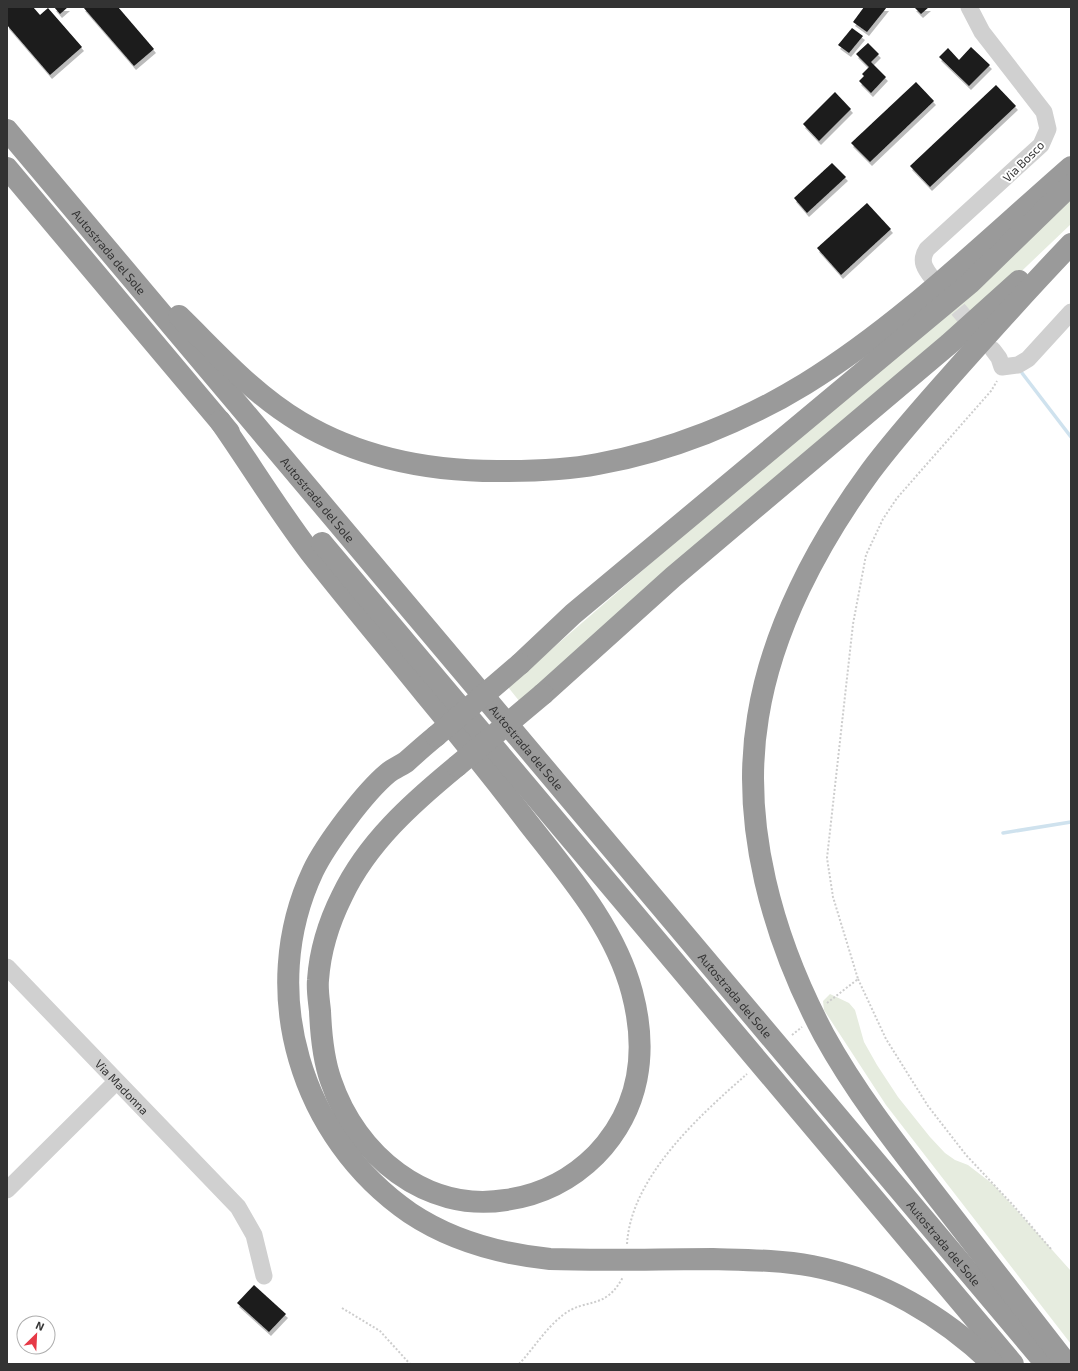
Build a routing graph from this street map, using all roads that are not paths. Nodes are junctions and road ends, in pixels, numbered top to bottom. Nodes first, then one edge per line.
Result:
1 (969, 7) edge
2 (7, 130) edge
3 (1071, 167) edge
4 (7, 168) edge
5 (1071, 185) edge
6 (92, 231) junction
7 (1071, 232) edge
8 (1071, 244) edge
9 (933, 279) tunnel mouth
10 (1071, 312) edge
11 (993, 350) dead end
12 (220, 421) junction
13 (7, 967) edge
14 (116, 1082) junction
15 (7, 1190) edge
16 (264, 1276) dead end
17 (993, 1364) edge
18 (1013, 1364) edge
19 (1046, 1364) edge
20 (1067, 1364) edge

1 - 9 street, Via Bosco
2 - 6 highway, Autostrada del Sole
3 - 6 highway
4 - 12 highway, Autostrada del Sole
5 - 17 highway, bridge
6 - 19 highway, Autostrada del Sole
7 - 12 highway, bridge
8 - 20 highway
10 - 11 street
12 - 18 highway, Autostrada del Sole
13 - 14 street, Via Madonna
14 - 15 street
14 - 16 street, Via Madonna

